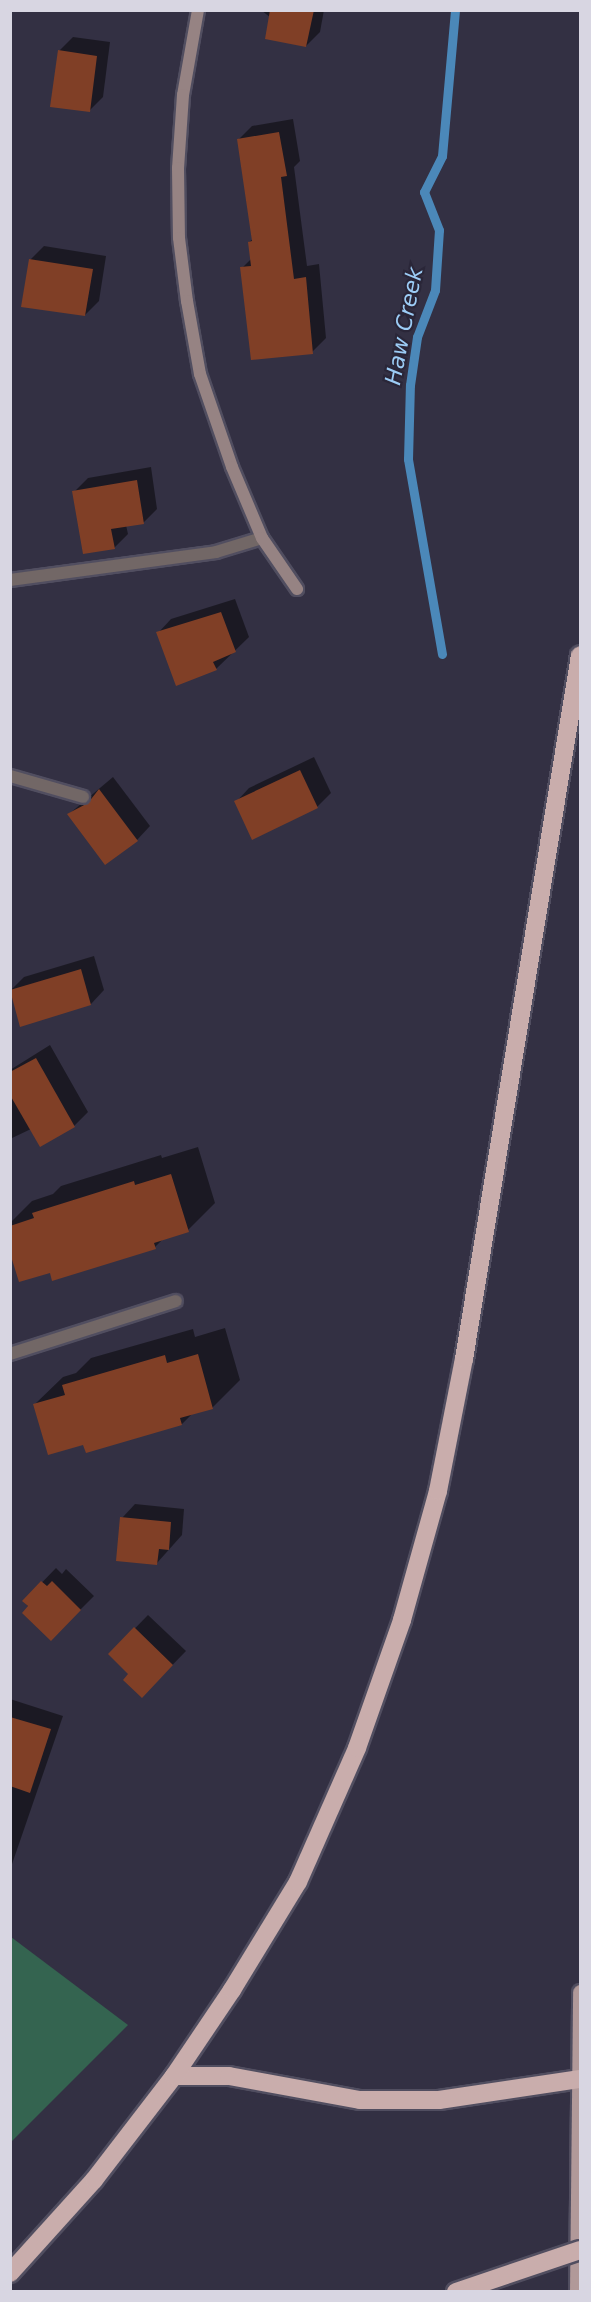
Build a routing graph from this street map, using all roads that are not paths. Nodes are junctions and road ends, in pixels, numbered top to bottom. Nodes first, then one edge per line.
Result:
1 (198, 10) edge
2 (262, 538) junction
3 (10, 580) edge
4 (297, 590) dead end
5 (580, 655) edge
6 (10, 776) edge
7 (83, 797) dead end
8 (176, 1301) dead end
9 (10, 1354) edge
10 (580, 1992) edge
11 (174, 2076) junction
12 (580, 2080) edge
13 (580, 2250) edge
14 (10, 2272) edge
15 (456, 2292) edge
16 (577, 2292) edge

1 - 2 street
2 - 3 lane
2 - 4 street
5 - 11 highway
6 - 7 lane
8 - 9 lane
10 - 12 main road
11 - 12 highway
11 - 14 highway
12 - 16 main road
13 - 15 highway, bridge

